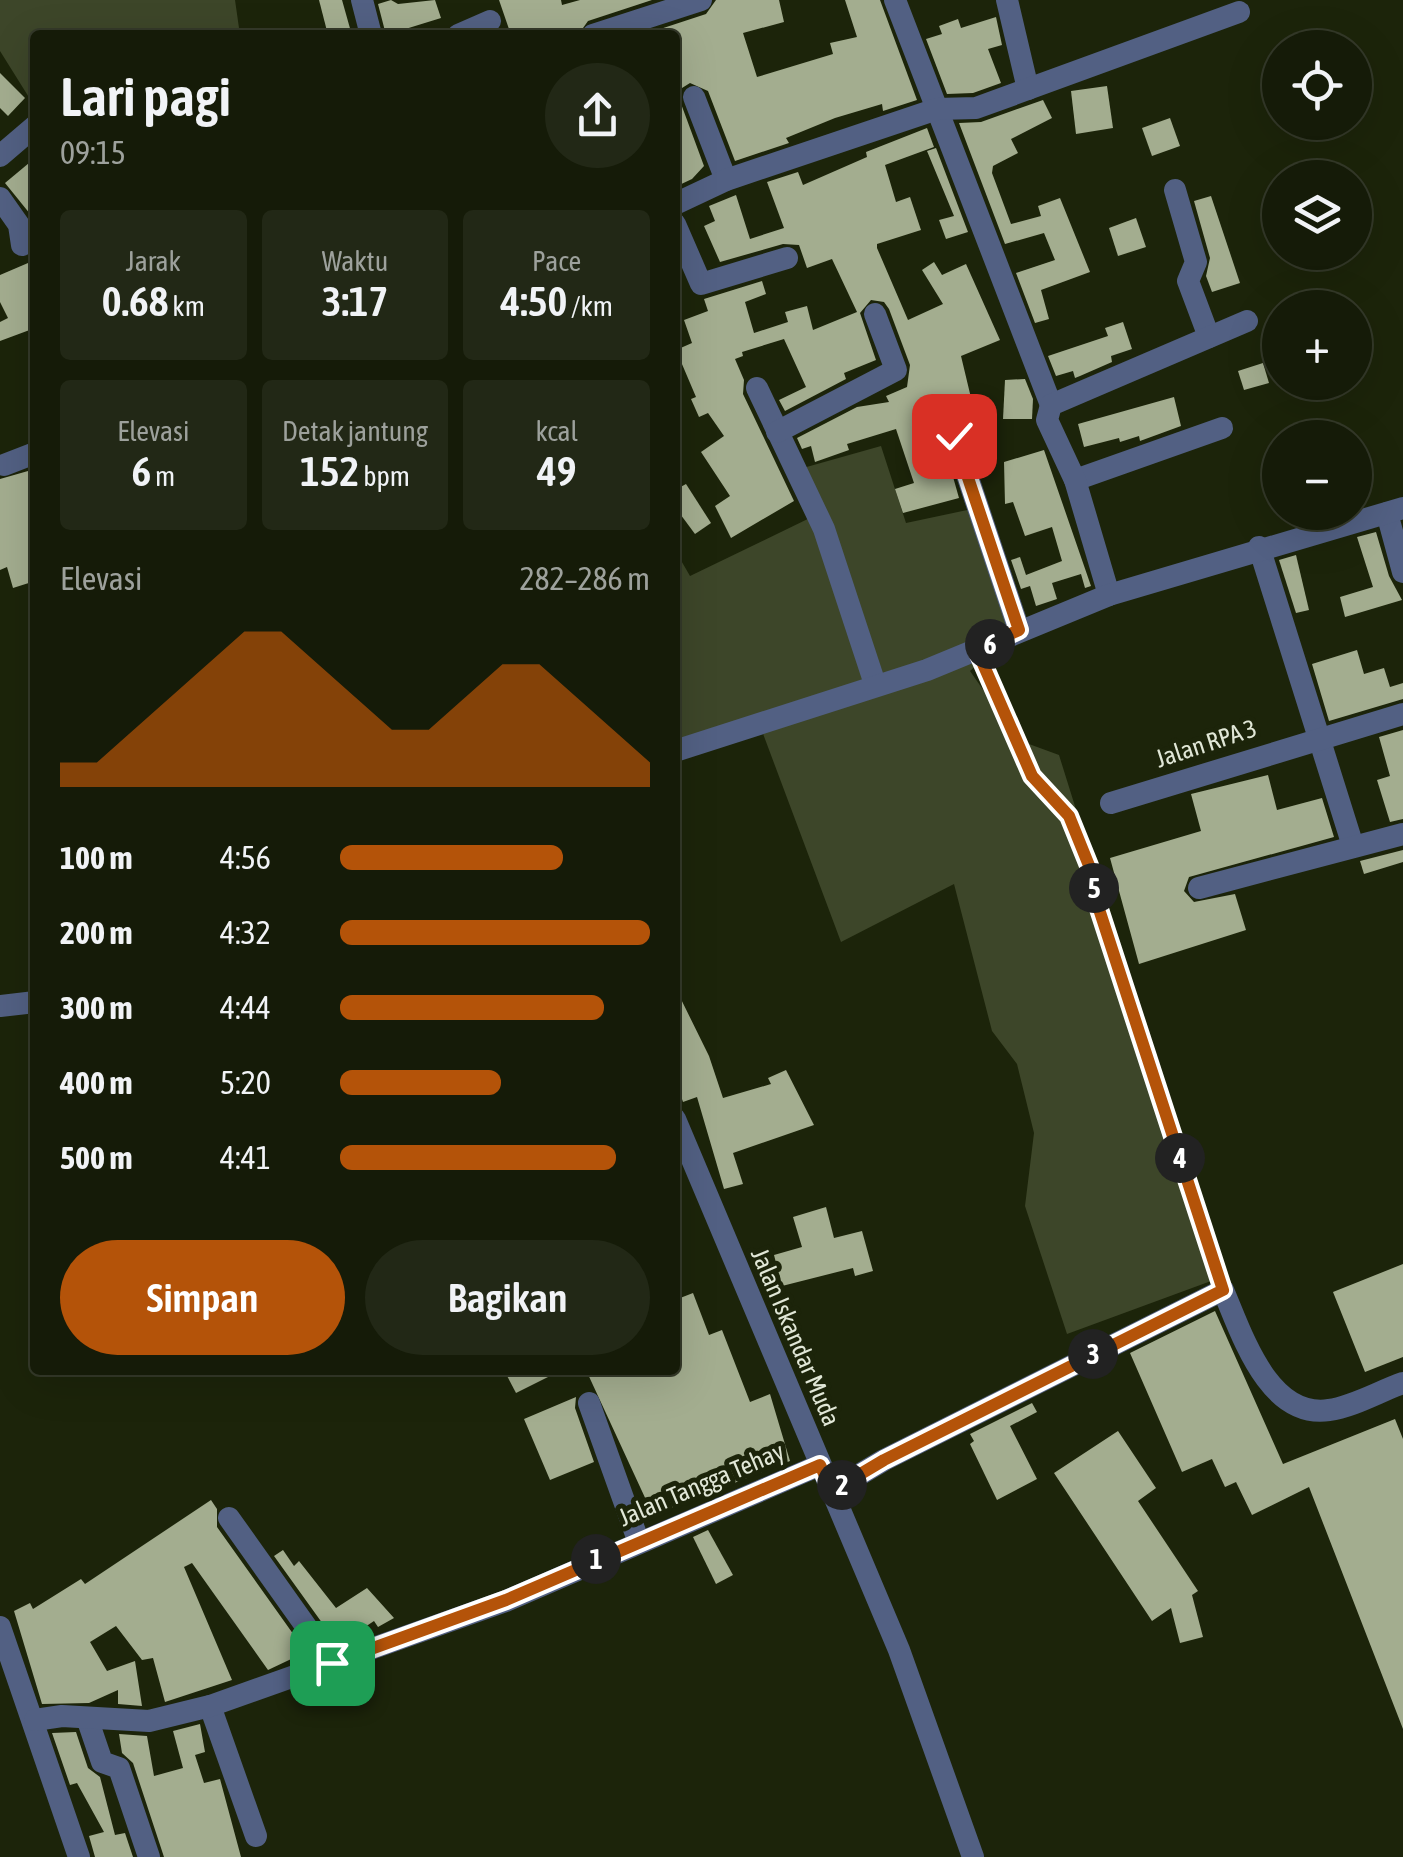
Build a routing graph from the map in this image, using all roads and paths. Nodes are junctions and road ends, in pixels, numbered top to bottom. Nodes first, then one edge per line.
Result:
1 (362, 0) edge
2 (702, 0) edge
3 (896, 0) edge
4 (1007, 0) edge
5 (1239, 12) dead end
6 (490, 21) dead end
7 (370, 30) edge
8 (469, 30) edge
9 (609, 30) edge
10 (1028, 89) junction
11 (694, 98) dead end
12 (937, 109) junction
13 (30, 130) edge
14 (0, 156) edge
15 (726, 180) junction
16 (1174, 190) dead end
17 (0, 198) edge
18 (680, 202) edge
19 (680, 236) edge
20 (22, 245) dead end
21 (787, 258) dead end
22 (875, 314) dead end
23 (1247, 321) dead end
24 (1209, 338) junction
25 (756, 388) dead end
26 (1051, 405) junction
27 (982, 416) dead end
28 (1222, 428) dead end
29 (777, 432) junction
30 (30, 456) edge
31 (4, 465) dead end
32 (1075, 480) junction
33 (1395, 511) edge
34 (1259, 547) junction
35 (1403, 572) edge
36 (1109, 595) junction
37 (1019, 630) junction
38 (977, 650) junction
39 (876, 684) junction
40 (1403, 714) edge
41 (1319, 737) junction
42 (680, 749) edge
43 (1111, 803) dead end
44 (1403, 834) edge
45 (1353, 846) junction
46 (1199, 888) dead end
47 (30, 1003) edge
48 (0, 1006) edge
49 (680, 1131) edge
50 (1223, 1290) junction
51 (1403, 1383) edge
52 (588, 1403) dead end
53 (820, 1465) junction
54 (832, 1491) junction
55 (229, 1518) dead end
56 (638, 1540) junction
57 (0, 1628) edge
58 (332, 1663) junction
59 (210, 1706) junction
60 (87, 1718) junction
61 (35, 1720) junction
62 (256, 1836) dead end
63 (79, 1857) edge
64 (148, 1857) edge
65 (974, 1857) edge

1 - 7 street
2 - 9 street
3 - 12 street
4 - 10 street
5 - 10 street
6 - 8 street
10 - 12 street
11 - 15 street
12 - 15 street
12 - 26 street
13 - 14 street
15 - 18 street
16 - 24 street
17 - 20 street
19 - 21 street
22 - 29 street
23 - 24 street
24 - 26 street
25 - 29 street
26 - 32 street
27 - 37 street
28 - 32 street
29 - 39 street
30 - 31 street
32 - 36 street
33 - 34 street
33 - 35 street
34 - 36 street
34 - 41 street
36 - 37 street
37 - 38 street
38 - 39 street
38 - 50 path
39 - 42 street
40 - 41 street, Jalan RPA 3
41 - 43 street, Jalan RPA 3
41 - 45 street
44 - 45 street
45 - 46 street
47 - 48 street
49 - 53 street, Jalan Iskandar Muda
50 - 51 street
50 - 54 street
52 - 56 street
53 - 54 street, Jalan Iskandar Muda
53 - 56 street, Jalan Tangga Tehay
54 - 65 street, Jalan Iskandar Muda
55 - 58 street
56 - 58 street, Jalan Tangga Tehay
57 - 61 street
58 - 59 street, Jalan Tangga Tehay
59 - 60 street, Jalan Tangga Tehay
59 - 62 street
60 - 61 street, Jalan Tangga Tehay
60 - 64 street
61 - 63 street

